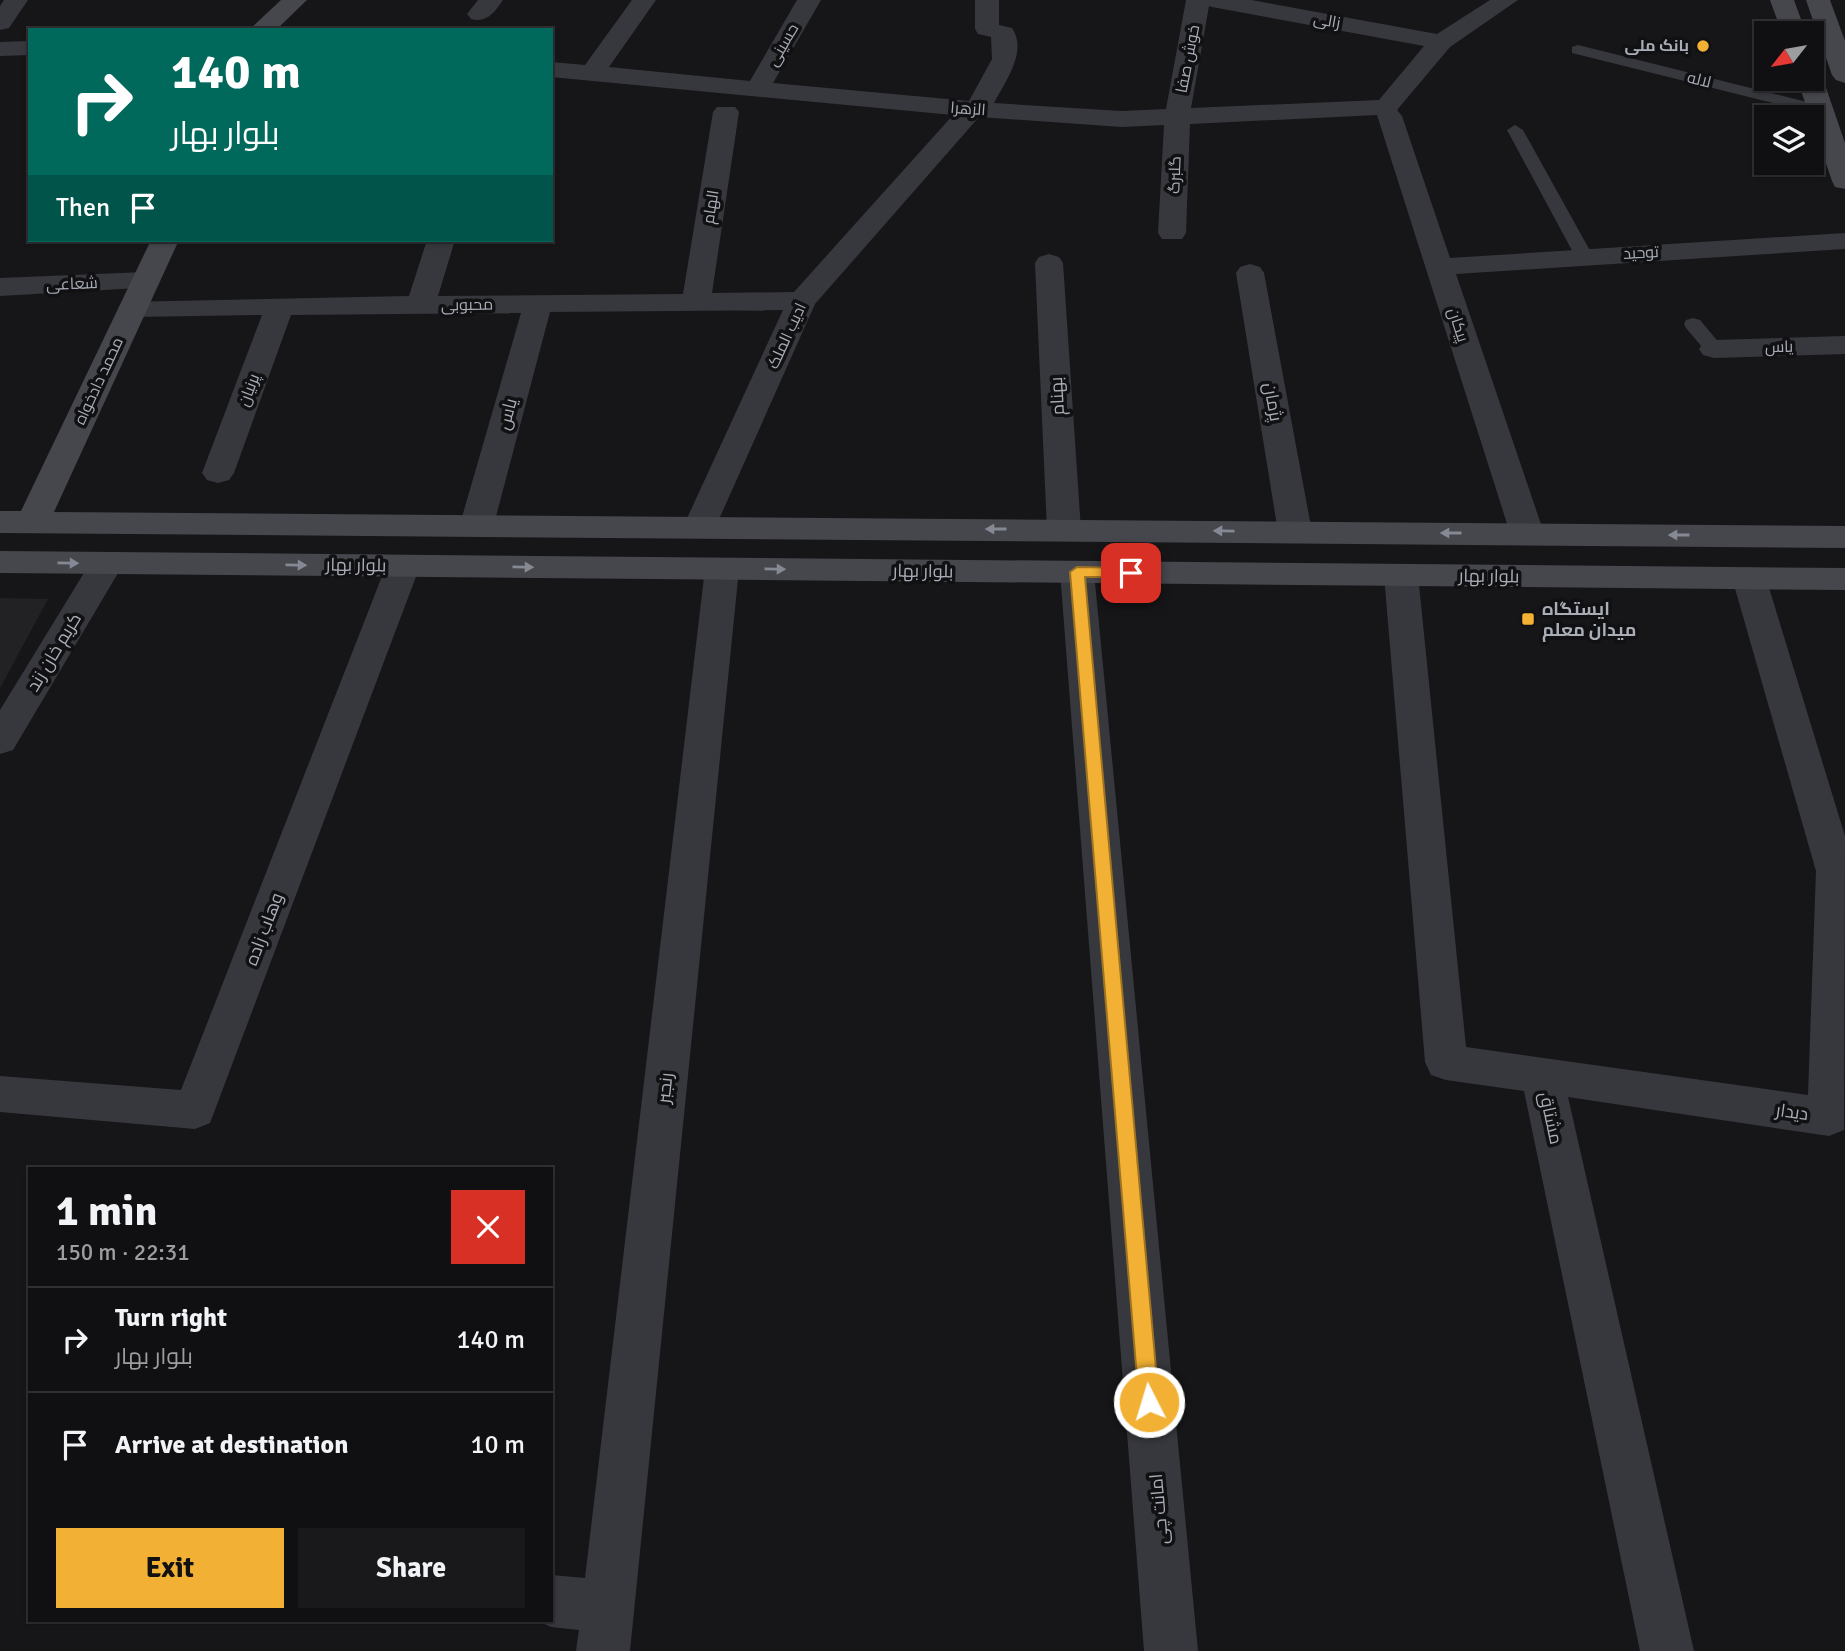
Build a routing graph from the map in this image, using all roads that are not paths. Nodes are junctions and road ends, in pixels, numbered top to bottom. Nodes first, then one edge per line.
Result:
1 (16, 0) edge
2 (295, 0) edge
3 (644, 0) edge
4 (809, 0) edge
5 (987, 0) edge
6 (1198, 0) edge
7 (1212, 0) edge
8 (1506, 0) edge
9 (1782, 0) edge
10 (1818, 0) edge
11 (1790, 21) edge
12 (0, 23) edge
13 (263, 28) edge
14 (1441, 42) junction
15 (28, 48) edge
16 (0, 49) edge
17 (1578, 50) dead end
18 (553, 69) edge
19 (593, 73) junction
20 (1845, 75) edge
21 (757, 90) junction
22 (1801, 105) edge
23 (975, 109) junction
24 (1387, 111) junction
25 (726, 112) dead end
26 (1177, 117) junction
27 (1824, 119) edge
28 (1515, 130) dead end
29 (1845, 181) edge
30 (1172, 233) dead end
31 (1845, 240) edge
32 (164, 242) edge
33 (440, 242) edge
34 (1584, 256) junction
35 (1049, 263) dead end
36 (1438, 267) junction
37 (1251, 273) dead end
38 (0, 287) edge
39 (139, 295) junction
40 (802, 301) junction
41 (696, 302) junction
42 (538, 304) junction
43 (421, 305) junction
44 (280, 306) junction
45 (1693, 324) dead end
46 (1845, 345) edge
47 (1714, 349) joint
48 (218, 473) dead end
49 (0, 522) edge
50 (33, 522) junction
51 (477, 524) junction
52 (699, 527) junction
53 (958, 529) junction
54 (1065, 530) junction
55 (1295, 532) junction
56 (1527, 534) junction
57 (1731, 535) junction
58 (1845, 537) edge
59 (0, 562) edge
60 (107, 563) junction
61 (403, 566) junction
62 (722, 569) junction
63 (962, 571) junction
64 (1077, 572) junction
65 (1401, 575) junction
66 (1749, 578) junction
67 (1845, 579) edge
68 (0, 741) edge
69 (1542, 1075) junction
70 (0, 1094) edge
71 (553, 1602) edge
72 (605, 1629) edge
73 (1171, 1651) edge
74 (1667, 1651) edge

1 - 12 street
2 - 13 main road
3 - 19 street
4 - 21 street, حسینی
5 - 23 street, ادیب الملک
6 - 26 street, خوش صفا
7 - 14 street, زالی
8 - 14 street
9 - 11 main road
10 - 20 main road
14 - 24 street
15 - 16 street
17 - 22 lane, لاله
18 - 19 street, الزهرا
19 - 21 street, الزهرا
21 - 23 street, الزهرا
23 - 26 street, الزهرا
23 - 40 street, ادیب الملک
24 - 26 street, الزهرا
24 - 36 street, پیکان
25 - 41 street, الهام
26 - 30 street, گلبرگ
27 - 29 main road
28 - 34 lane
31 - 34 street, توحید
32 - 39 main road, محمد دادخواه
33 - 43 street
34 - 36 street, توحید
35 - 54 street, بهنام
36 - 56 street, پیکان
37 - 55 street, پژمان
38 - 39 street, شعاعی
39 - 44 street, محبوبی
39 - 50 main road, محمد دادخواه
40 - 41 street, محبوبی
40 - 52 street, ادیب الملک
41 - 42 street, محبوبی
42 - 43 street, محبوبی
42 - 51 street, یاس
43 - 44 street, محبوبی
44 - 48 street, پرنیان
45 - 47 lane
46 - 47 street, یاس
49 - 50 main road
50 - 51 main road
51 - 52 main road
52 - 53 main road
54 -> 53 main road
53 - 63 main road
55 -> 54 main road
56 -> 55 main road
57 -> 56 main road
57 - 58 main road
57 - 66 main road
59 -> 60 main road, بلوار بهار
60 -> 61 main road, بلوار بهار
60 - 68 street, کریم خان زند
61 -> 62 main road, بلوار بهار
61 - 70 street, وهاب زاده
62 -> 63 main road, بلوار بهار
62 - 72 street, رنجبر
63 - 64 main road, بلوار بهار
64 - 65 main road, بلوار بهار
64 - 73 street, امانت چی
65 - 66 main road, بلوار بهار
65 - 69 street, مشتاق
66 - 67 main road, بلوار بهار
66 - 69 street, دیدار
69 - 74 street, مشتاق
71 - 72 street, رنجبر

